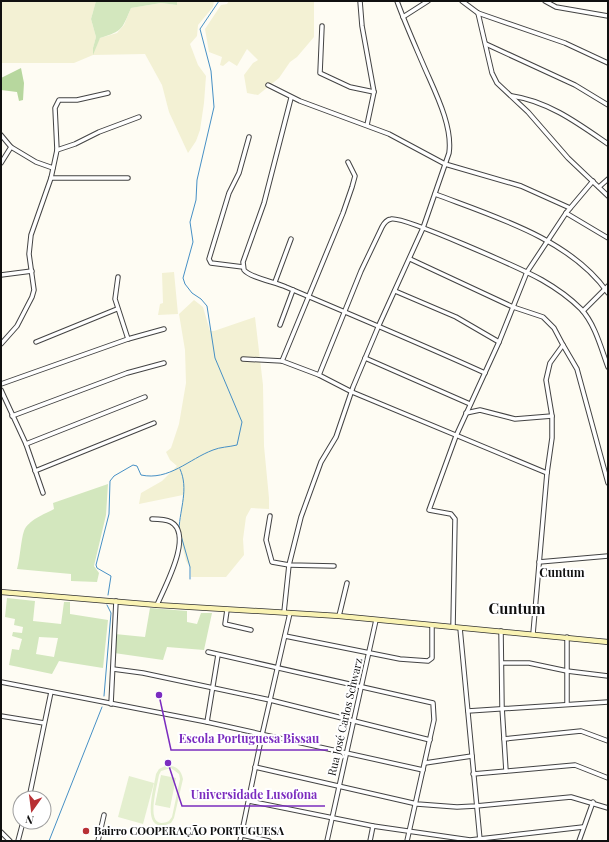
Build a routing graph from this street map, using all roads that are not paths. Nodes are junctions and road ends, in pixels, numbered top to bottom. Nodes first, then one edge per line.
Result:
1 (360, 1) edge
2 (398, 1) edge
3 (428, 1) edge
4 (462, 1) edge
5 (545, 1) edge
6 (478, 13) junction
7 (608, 16) edge
8 (403, 17) junction
9 (322, 26) dead end
10 (486, 44) junction
11 (608, 63) edge
12 (268, 85) dead end
13 (374, 92) junction
14 (108, 93) dead end
15 (511, 96) junction
16 (291, 98) junction
17 (608, 104) edge
18 (139, 117) dead end
19 (368, 125) junction
20 (1, 134) edge
21 (249, 137) dead end
22 (608, 144) edge
23 (11, 147) junction
24 (57, 150) junction
25 (348, 162) dead end
26 (1, 163) edge
27 (445, 164) junction
28 (53, 168) junction
29 (51, 178) junction
30 (128, 178) dead end
31 (593, 180) junction
32 (608, 180) edge
33 (599, 187) junction
34 (435, 194) junction
35 (608, 196) edge
36 (570, 208) junction
37 (566, 213) junction
38 (423, 228) junction
39 (608, 238) edge
40 (291, 239) dead end
41 (546, 241) junction
42 (410, 259) junction
43 (243, 267) junction
44 (32, 271) junction
45 (526, 272) junction
46 (1, 275) edge
47 (118, 277) dead end
48 (275, 282) junction
49 (606, 287) edge
50 (293, 290) junction
51 (395, 291) junction
52 (608, 293) edge
53 (309, 296) junction
54 (514, 307) junction
55 (118, 309) junction
56 (345, 311) junction
57 (583, 311) junction
58 (280, 325) dead end
59 (379, 325) junction
60 (164, 329) dead end
61 (128, 339) junction
62 (36, 342) dead end
63 (499, 342) junction
64 (1, 344) edge
65 (562, 345) junction
66 (365, 358) junction
67 (243, 359) dead end
68 (282, 361) junction
69 (164, 363) dead end
70 (608, 367) edge
71 (485, 373) junction
72 (319, 375) junction
73 (1, 384) edge
74 (1, 390) edge
75 (352, 392) junction
76 (145, 397) dead end
77 (470, 404) junction
78 (466, 413) junction
79 (12, 416) junction
80 (552, 416) junction
81 (154, 423) dead end
82 (456, 436) junction
83 (26, 444) junction
84 (35, 471) junction
85 (547, 473) junction
86 (608, 482) edge
87 (43, 493) dead end
88 (270, 516) dead end
89 (152, 519) dead end
90 (608, 556) edge
91 (539, 562) junction
92 (289, 565) junction
93 (334, 566) dead end
94 (347, 583) dead end
95 (1, 592) edge
96 (116, 601) junction
97 (157, 605) junction
98 (227, 610) junction
99 (284, 612) junction
100 (290, 613) junction
101 (338, 616) junction
102 (376, 620) junction
103 (432, 625) junction
104 (453, 627) junction
105 (460, 628) junction
106 (251, 630) dead end
107 (501, 631) junction
108 (533, 634) junction
109 (285, 636) junction
110 (567, 637) junction
111 (608, 642) edge
112 (208, 652) dead end
113 (369, 654) junction
114 (218, 655) junction
115 (502, 663) junction
116 (279, 667) junction
117 (112, 669) junction
118 (567, 671) junction
119 (608, 676) edge
120 (1, 682) edge
121 (362, 687) junction
122 (213, 689) junction
123 (51, 692) junction
124 (270, 700) junction
125 (608, 702) edge
126 (567, 703) junction
127 (111, 704) junction
128 (502, 707) junction
129 (468, 710) junction
130 (1, 716) edge
131 (353, 720) junction
132 (208, 722) junction
133 (44, 723) junction
134 (262, 735) junction
135 (504, 739) junction
136 (430, 740) junction
137 (608, 741) edge
138 (346, 753) junction
139 (472, 756) junction
140 (425, 763) junction
141 (255, 767) junction
142 (423, 770) junction
143 (506, 771) junction
144 (473, 774) junction
145 (608, 778) edge
146 (339, 786) junction
147 (31, 790) edge
148 (248, 801) junction
149 (593, 802) junction
150 (417, 804) junction
151 (476, 806) junction
152 (608, 808) edge
153 (104, 815) dead end
154 (332, 818) junction
155 (373, 826) junction
156 (583, 827) junction
157 (21, 830) edge
158 (1, 832) edge
159 (409, 832) junction
160 (242, 835) junction
161 (480, 840) junction
162 (10, 841) edge
163 (18, 841) edge
164 (98, 841) edge
165 (240, 841) edge
166 (269, 841) edge
167 (327, 841) edge
168 (370, 841) edge
169 (407, 841) edge
170 (579, 841) edge

1 - 13 street
2 - 8 street
3 - 8 street
4 - 6 street
5 - 7 street
6 - 10 street
6 - 11 street
8 - 27 street
9 - 13 street
10 - 15 street
10 - 17 street
12 - 16 street
13 - 19 street
14 - 24 street
15 - 22 street
15 - 31 street
16 - 19 street
16 - 43 street
18 - 24 street
19 - 27 street
20 - 23 street
21 - 43 street
23 - 26 street
23 - 28 street
24 - 28 street
25 - 53 street
27 - 34 street
27 - 36 street
28 - 29 street
29 - 30 street
29 - 44 street
31 - 33 street
31 - 36 street
32 - 33 street
33 - 35 street
34 - 38 street
34 - 41 street
36 - 37 street
37 - 39 street
37 - 41 street
38 - 42 street
38 - 45 street
38 - 56 street
40 - 48 street
41 - 45 street
41 - 49 street
42 - 51 street
42 - 54 street
43 - 48 street
44 - 46 street
44 - 64 street
45 - 54 street
45 - 57 street
47 - 55 street
48 - 50 street
49 - 52 street
49 - 57 street
50 - 53 street
50 - 58 street
51 - 59 street
51 - 63 street
53 - 56 street
53 - 68 street
54 - 63 street
54 - 65 street
55 - 61 street
55 - 62 street
56 - 59 street
56 - 72 street
57 - 70 street
59 - 66 street
59 - 71 street
60 - 61 street
61 - 73 street
63 - 71 street
65 - 80 street
65 - 86 street
66 - 75 street
66 - 77 street
67 - 68 street
68 - 72 street
69 - 79 street
71 - 77 street
72 - 75 street
74 - 79 street
75 - 82 street
75 - 92 street
76 - 83 street
77 - 78 street
78 - 80 street
78 - 82 street
79 - 83 street
80 - 85 street
81 - 84 street
82 - 85 street
82 - 104 street
83 - 84 street
84 - 87 street
85 - 91 street
88 - 92 street
89 - 97 street
90 - 91 street
91 - 108 street
92 - 93 street
92 - 99 street
94 - 101 street
95 - 96 main road
96 - 97 main road
96 - 117 street
97 - 98 main road
98 - 99 main road
98 - 106 street
99 - 100 main road
100 - 101 main road
100 - 109 street
101 - 102 main road
102 - 103 main road
102 - 113 street, Rua José Carlos Schwarz
103 - 104 main road
103 - 113 street
104 - 105 main road
105 - 107 main road
105 - 129 street
107 - 108 main road
107 - 115 street
108 - 110 main road
109 - 113 street
109 - 116 street
110 - 111 main road
110 - 118 street
112 - 114 street
113 - 121 street, Rua José Carlos Schwarz
114 - 116 street
114 - 122 street
115 - 118 street
115 - 128 street
116 - 121 street
116 - 124 street
117 - 122 street
117 - 127 street
118 - 119 street
118 - 126 street
120 - 123 street
121 - 131 street, Rua José Carlos Schwarz
121 - 136 street
122 - 124 street
122 - 132 street
123 - 127 street
123 - 133 street
124 - 131 street
124 - 134 street
125 - 126 street
126 - 128 street
127 - 132 street
128 - 129 street
128 - 135 street
129 - 139 street
130 - 133 street
131 - 136 street
131 - 138 street, Rua José Carlos Schwarz
132 - 134 street
133 - 147 street
134 - 138 street
134 - 141 street
135 - 137 street
135 - 143 street
136 - 140 street
138 - 142 street
138 - 146 street, Rua José Carlos Schwarz
139 - 140 street
139 - 144 street
140 - 142 street
141 - 146 street
141 - 148 street
142 - 150 street
143 - 144 street
143 - 145 street
144 - 151 street
146 - 150 street
146 - 154 street, Rua José Carlos Schwarz
148 - 154 street
148 - 160 street
149 - 151 street
149 - 152 street
149 - 156 street
150 - 151 street
150 - 159 street
151 - 161 street
153 - 164 street
154 - 155 street
154 - 167 street, Rua José Carlos Schwarz
155 - 159 street
155 - 168 street
156 - 161 street
156 - 170 street
157 - 163 street
158 - 162 street
159 - 161 street
159 - 169 street
160 - 165 street
160 - 166 street

